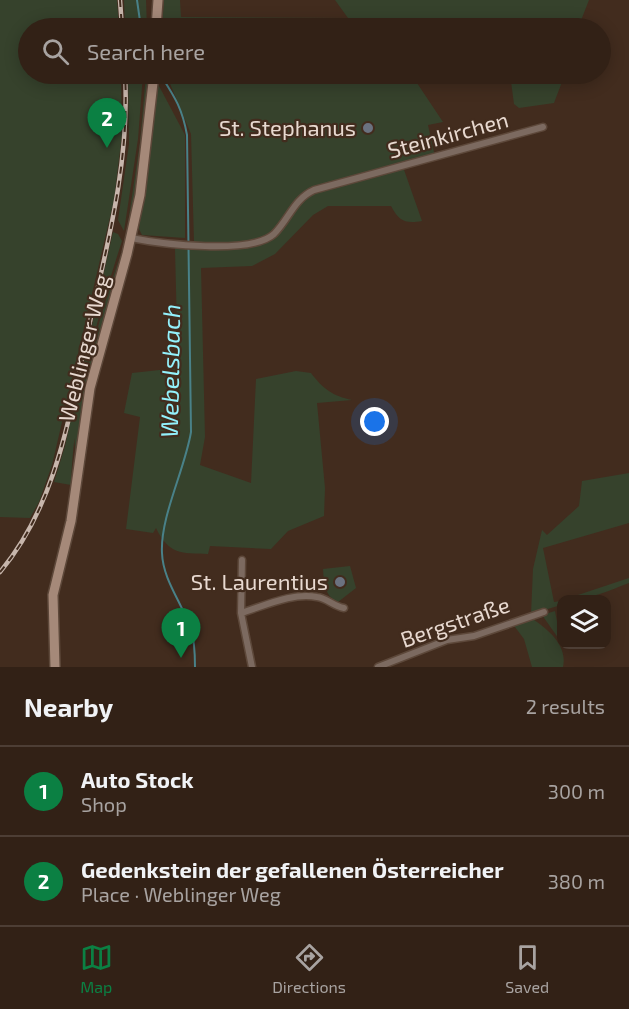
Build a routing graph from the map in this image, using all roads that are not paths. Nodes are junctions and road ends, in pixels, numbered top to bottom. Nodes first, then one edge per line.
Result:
1 (158, 0) edge
2 (157, 18) edge
3 (153, 84) edge
4 (543, 127) dead end
5 (131, 238) junction
6 (242, 560) dead end
7 (344, 608) dead end
8 (544, 612) dead end
9 (242, 614) junction
10 (55, 667) edge
11 (252, 667) edge
12 (378, 667) edge

1 - 2 street
3 - 5 street, Weblinger Weg
4 - 5 street, Steinkirchen
5 - 10 street, Weblinger Weg
6 - 9 street
7 - 9 street
8 - 12 street, Bergstraße
9 - 11 street

